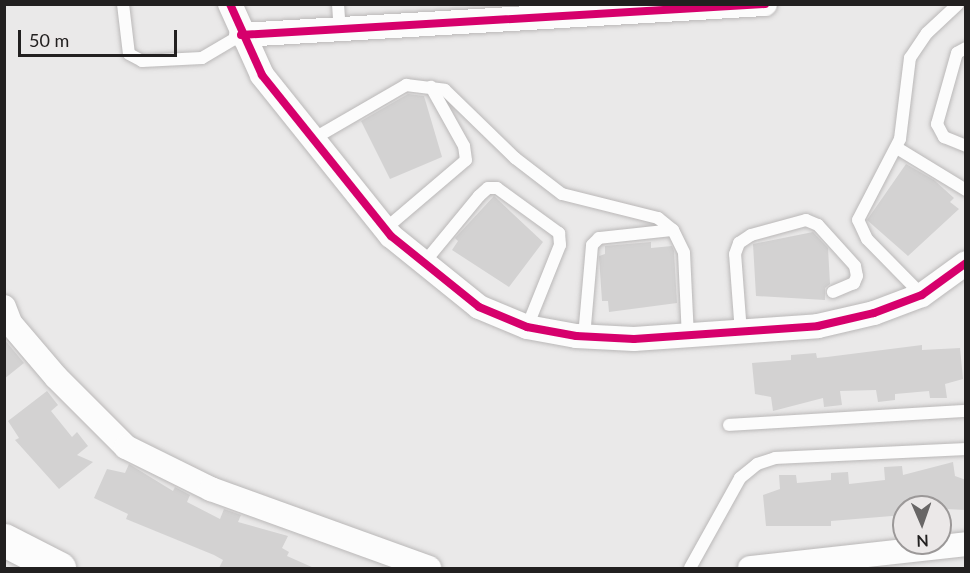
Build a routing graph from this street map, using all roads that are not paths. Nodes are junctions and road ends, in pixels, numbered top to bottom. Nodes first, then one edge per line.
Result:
1 (123, 4) edge
2 (230, 4) edge
3 (338, 4) edge
4 (958, 4) edge
5 (750, 5) edge
6 (712, 7) edge
7 (452, 14) edge
8 (339, 30) junction
9 (241, 35) junction
10 (966, 48) edge
11 (431, 87) junction
12 (313, 139) junction
13 (966, 146) edge
14 (897, 148) junction
15 (966, 190) edge
16 (385, 229) junction
17 (674, 230) junction
18 (966, 263) edge
19 (423, 264) junction
20 (833, 292) dead end
21 (922, 295) junction
22 (6, 316) edge
23 (526, 327) junction
24 (741, 334) junction
25 (584, 337) junction
26 (688, 337) junction
27 (966, 411) edge
28 (729, 425) dead end
29 (966, 448) edge
30 (4, 540) edge
31 (966, 544) edge
32 (59, 568) edge
33 (429, 568) edge
34 (690, 568) edge
35 (750, 568) edge

1 - 9 lane
2 - 9 street
3 - 8 lane
4 - 14 lane
5 - 6 street
6 - 7 street
7 - 8 street
8 - 9 street
9 - 12 street
10 - 13 lane
11 - 12 lane
11 - 16 lane
11 - 17 lane
12 - 16 street
14 - 15 lane
14 - 21 lane
16 - 19 street
17 - 25 lane
17 - 26 lane
18 - 21 street
19 - 23 street
19 - 23 lane
20 - 24 lane
21 - 24 street
22 - 33 street
23 - 25 street
24 - 26 street
25 - 26 street
27 - 28 lane
29 - 34 lane
30 - 32 street
31 - 35 street

